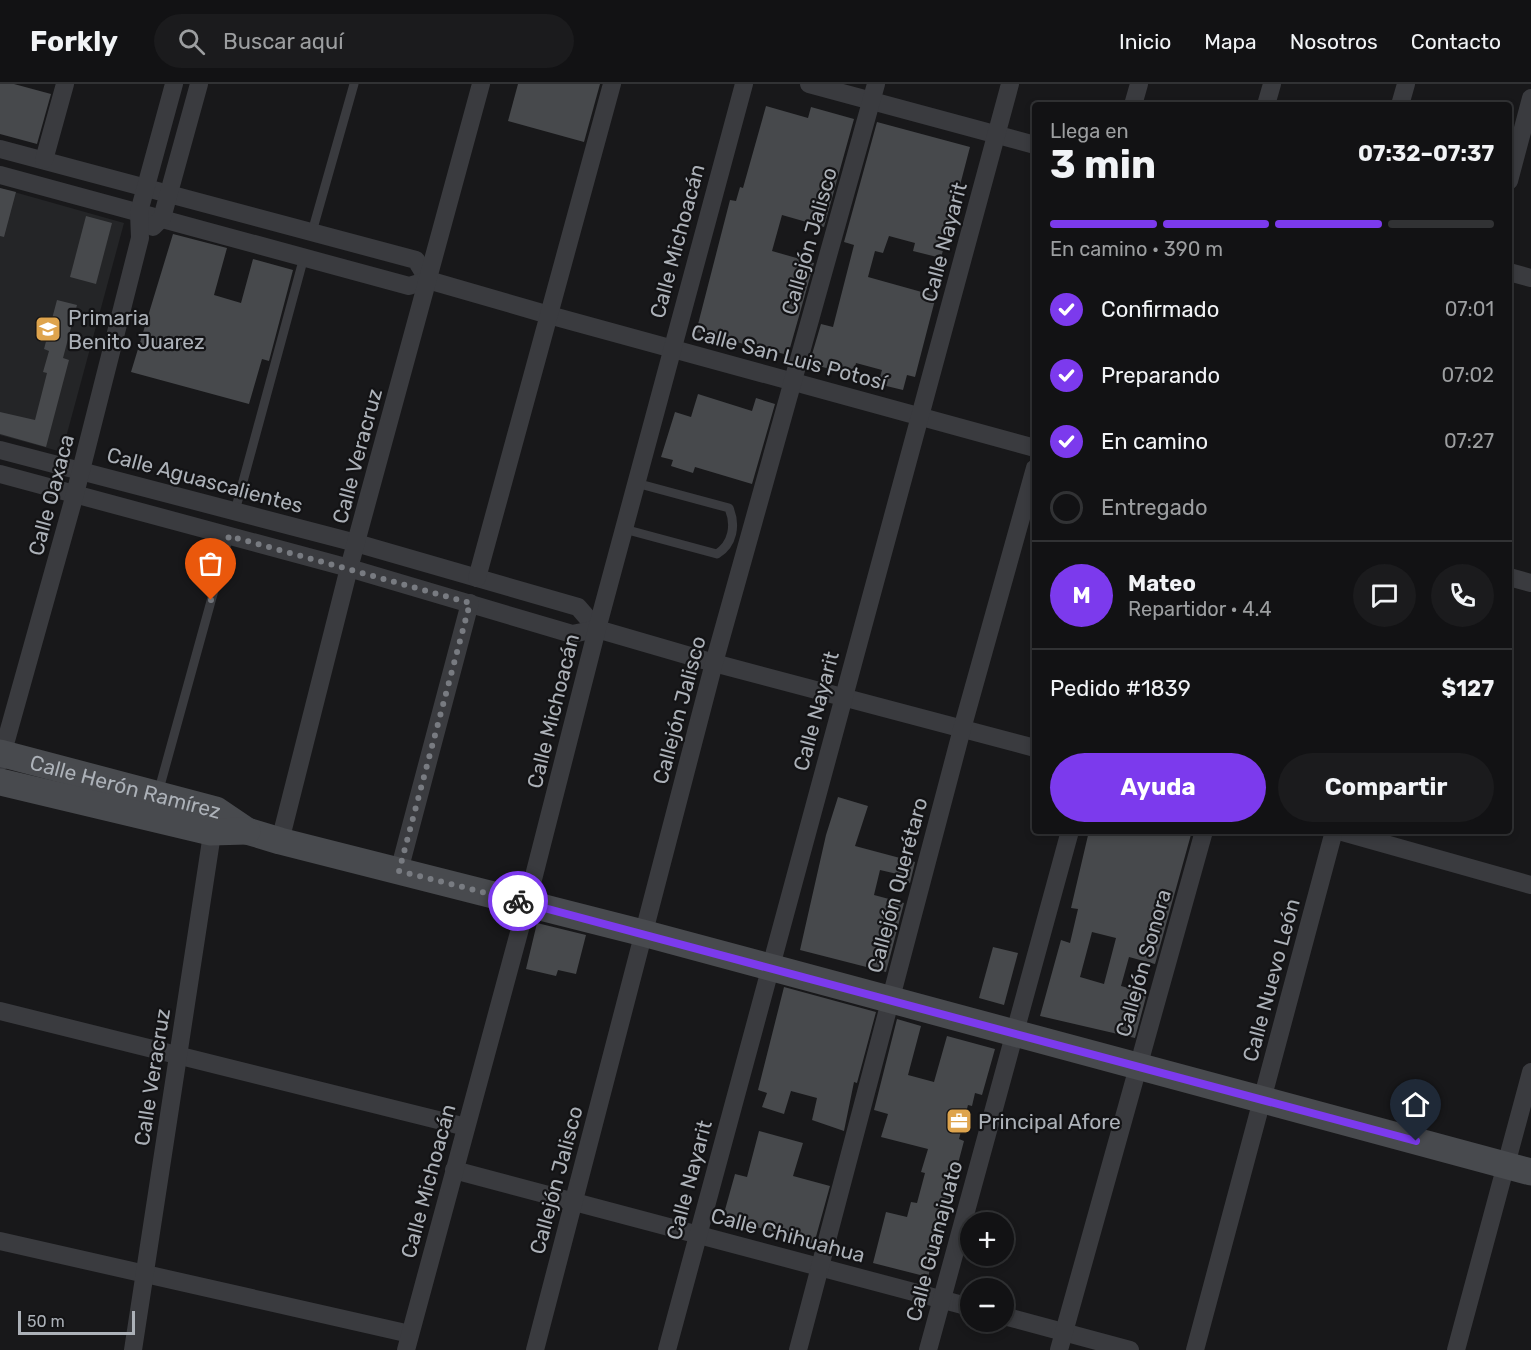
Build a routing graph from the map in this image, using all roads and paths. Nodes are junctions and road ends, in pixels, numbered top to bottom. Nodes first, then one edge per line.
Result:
1 (65, 84) edge
2 (174, 84) edge
3 (199, 84) edge
4 (354, 84) edge
5 (481, 84) edge
6 (612, 84) edge
7 (744, 84) edge
8 (809, 84) edge
9 (1010, 84) edge
10 (1139, 84) edge
11 (1272, 84) edge
12 (1406, 84) edge
13 (874, 92) edge
14 (1531, 98) edge
15 (1134, 102) edge
16 (1267, 102) edge
17 (1401, 102) edge
18 (997, 134) junction
19 (1032, 144) edge
20 (0, 149) edge
21 (44, 160) junction
22 (1512, 170) edge
23 (0, 175) edge
24 (146, 187) junction
25 (169, 193) junction
26 (139, 212) junction
27 (162, 218) junction
28 (312, 232) junction
29 (140, 238) junction
30 (304, 257) junction
31 (1512, 273) edge
32 (1531, 278) edge
33 (428, 280) junction
34 (549, 315) junction
35 (671, 349) junction
36 (793, 382) junction
37 (921, 417) junction
38 (1032, 447) edge
39 (0, 450) edge
40 (81, 470) junction
41 (0, 474) edge
42 (1032, 479) edge
43 (636, 483) junction
44 (75, 494) junction
45 (236, 511) junction
46 (624, 529) junction
47 (229, 536) junction
48 (356, 543) junction
49 (349, 568) junction
50 (477, 578) junction
51 (1512, 578) edge
52 (1531, 583) edge
53 (470, 603) junction
54 (597, 629) junction
55 (714, 663) junction
56 (843, 697) junction
57 (962, 729) junction
58 (1032, 747) edge
59 (1, 756) edge
60 (0, 782) edge
61 (158, 793) junction
62 (214, 821) junction
63 (1069, 834) edge
64 (1203, 834) edge
65 (1335, 834) edge
66 (1347, 834) edge
67 (280, 841) junction
68 (399, 871) junction
69 (1531, 885) edge
70 (528, 903) junction
71 (643, 933) junction
72 (770, 967) junction
73 (891, 999) junction
74 (0, 1011) edge
75 (1013, 1032) junction
76 (179, 1054) junction
77 (1137, 1066) junction
78 (1531, 1071) edge
79 (1262, 1100) junction
80 (466, 1127) junction
81 (1504, 1165) junction
82 (454, 1170) junction
83 (1531, 1172) edge
84 (574, 1202) junction
85 (698, 1234) junction
86 (0, 1241) edge
87 (820, 1267) junction
88 (145, 1274) junction
89 (942, 1299) junction
90 (960, 1304) edge
91 (1014, 1319) edge
92 (1064, 1332) junction
93 (408, 1342) edge
94 (133, 1350) edge
95 (535, 1350) edge
96 (667, 1350) edge
97 (798, 1350) edge
98 (928, 1350) edge
99 (1059, 1350) edge
100 (1130, 1350) edge
101 (1195, 1350) edge
102 (1456, 1350) edge

1 - 21 street
2 - 24 street, Calle Oaxaca
3 - 25 street
4 - 28 lane
5 - 33 street, Calle Veracruz
6 - 34 street
7 - 35 street, Calle Michoacán
8 - 13 street
9 - 18 street, Calle Nayarit
10 - 15 street
11 - 16 street
12 - 17 street
13 - 18 street
13 - 36 street, Callejón Jalisco
14 - 22 street
18 - 19 street
18 - 37 street, Calle Nayarit
20 - 21 street
21 - 24 street
23 - 26 street, Calle San Luis Potosí
24 - 25 street
24 - 26 street, Calle Oaxaca
25 - 27 street
25 - 28 street
26 - 27 street, Calle San Luis Potosí
26 - 29 street, Calle Oaxaca
27 - 29 street
27 - 30 street, Calle San Luis Potosí
28 - 33 street
29 - 40 street, Calle Oaxaca
30 - 33 street, Calle San Luis Potosí
30 - 45 lane
31 - 32 street
33 - 34 street, Calle San Luis Potosí
33 - 48 street, Calle Veracruz
34 - 35 street, Calle San Luis Potosí
34 - 50 street
35 - 36 street, Calle San Luis Potosí
35 - 43 street, Calle Michoacán
36 - 37 street, Calle San Luis Potosí
36 - 55 street, Callejón Jalisco
37 - 38 street, Calle San Luis Potosí
37 - 56 street, Calle Nayarit
39 - 40 street, Calle Aguascalientes
40 - 44 street, Calle Oaxaca
40 - 45 street, Calle Aguascalientes
41 - 44 street, Calle Aguascalientes
42 - 57 street, Callejón Querétaro
43 - 46 street, Calle Michoacán
43 - 46 lane
44 - 47 street, Calle Aguascalientes
44 - 59 street, Calle Oaxaca
45 - 48 street, Calle Aguascalientes
46 - 54 street, Calle Michoacán
47 - 49 street, Calle Aguascalientes
47 - 61 lane
48 - 49 street, Calle Veracruz
48 - 50 street, Calle Aguascalientes
49 - 53 street, Calle Aguascalientes
49 - 67 street, Calle Veracruz
50 - 54 street, Calle Aguascalientes
51 - 52 street
53 - 54 street, Calle Aguascalientes
53 - 68 street
54 - 55 street, Calle Aguascalientes
54 - 70 street, Calle Michoacán
55 - 56 street, Calle Aguascalientes
55 - 71 street, Callejón Jalisco
56 - 57 street, Calle Aguascalientes
56 - 72 street, Calle Nayarit
57 - 58 street, Calle Aguascalientes
57 - 73 street, Callejón Querétaro
59 - 61 street, Calle Herón Ramírez
60 - 62 street, Calle Herón Ramírez
61 - 62 street, Calle Herón Ramírez
62 - 67 street, Calle Herón Ramírez
62 - 76 street, Calle Veracruz
63 - 75 street, Calle Guanajuato
64 - 77 street, Callejón Sonora
65 - 79 street, Calle Nuevo León
66 - 69 street
67 - 68 street, Calle Herón Ramírez
68 - 70 street, Calle Herón Ramírez
70 - 71 street, Calle Herón Ramírez
70 - 80 street, Calle Michoacán
71 - 72 street, Calle Herón Ramírez
71 - 84 street, Callejón Jalisco
72 - 73 street, Calle Herón Ramírez
72 - 85 street, Calle Nayarit
73 - 75 street, Calle Herón Ramírez
73 - 87 street, Callejón Querétaro
74 - 76 street
75 - 77 street, Calle Herón Ramírez
75 - 89 street, Calle Guanajuato
76 - 80 street
76 - 88 street, Calle Veracruz
77 - 79 street, Calle Herón Ramírez
77 - 92 street, Callejón Sonora
78 - 81 street
79 - 81 street, Calle Herón Ramírez
79 - 101 street, Calle Nuevo León
80 - 82 street, Calle Michoacán
81 - 83 street, Calle Herón Ramírez
81 - 102 street
82 - 84 street, Calle Chihuahua
82 - 93 street, Calle Michoacán
84 - 85 street, Calle Chihuahua
84 - 95 street, Callejón Jalisco
85 - 87 street, Calle Chihuahua
85 - 96 street, Calle Nayarit
86 - 88 street
87 - 89 street, Calle Chihuahua
87 - 97 street, Callejón Querétaro
88 - 93 street
88 - 94 street, Calle Veracruz
89 - 90 street, Calle Chihuahua
89 - 98 street, Calle Guanajuato
91 - 92 street
92 - 99 street, Callejón Sonora
92 - 100 street

